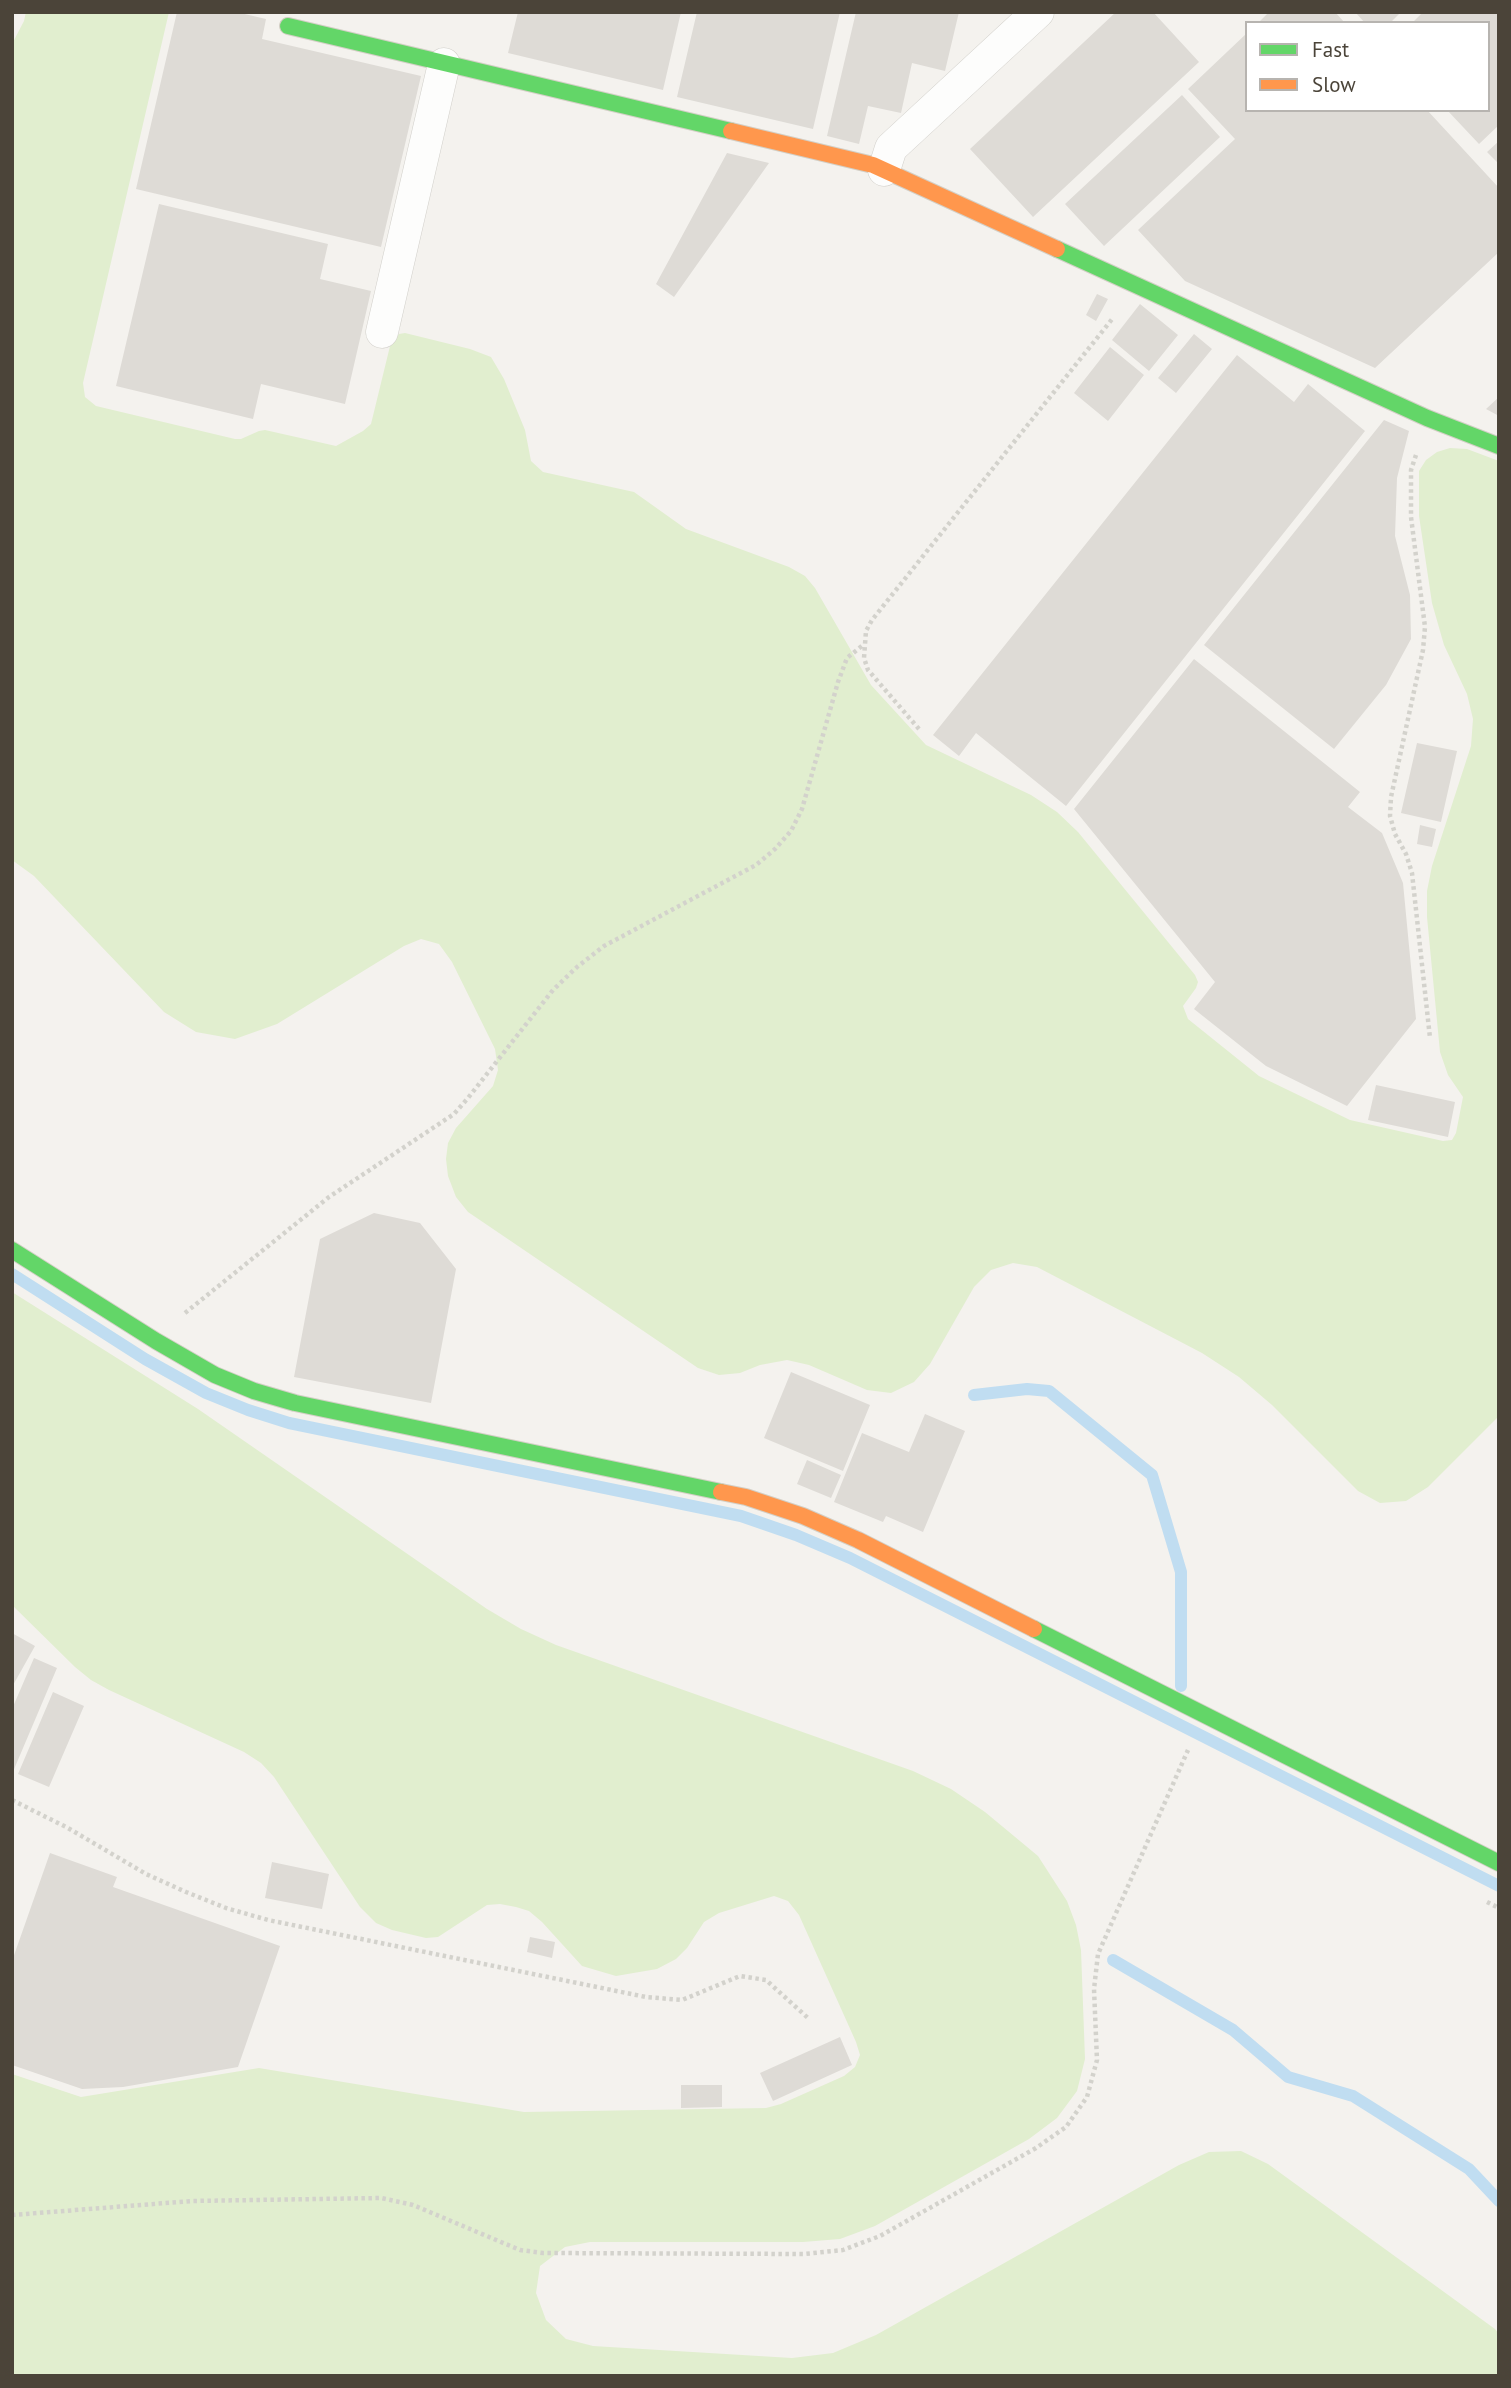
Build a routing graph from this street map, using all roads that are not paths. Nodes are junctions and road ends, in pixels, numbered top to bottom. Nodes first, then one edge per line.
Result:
1 (1038, 12) edge
2 (288, 26) dead end
3 (444, 64) junction
4 (884, 170) junction
5 (382, 332) dead end
6 (1499, 446) edge
7 (12, 1250) edge
8 (1499, 1863) edge

1 - 4 street
2 - 3 street
3 - 4 street
3 - 5 street
4 - 6 street
7 - 8 street

